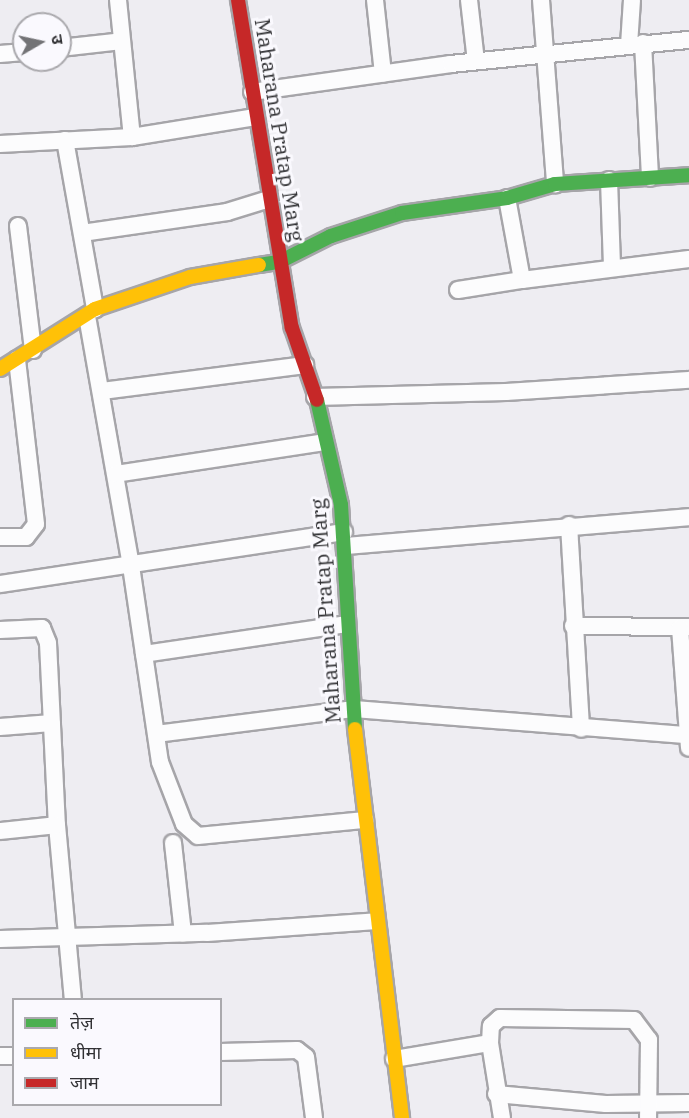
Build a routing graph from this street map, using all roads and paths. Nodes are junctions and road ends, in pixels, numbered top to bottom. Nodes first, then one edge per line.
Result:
1 (118, 0) edge
2 (238, 0) edge
3 (375, 0) edge
4 (469, 0) edge
5 (541, 0) edge
6 (632, 0) edge
7 (689, 40) edge
8 (122, 41) junction
9 (635, 44) junction
10 (72, 47) edge
11 (546, 54) junction
12 (476, 61) junction
13 (383, 74) junction
14 (252, 92) junction
15 (255, 117) junction
16 (132, 137) junction
17 (65, 140) junction
18 (0, 144) edge
19 (689, 175) edge
20 (650, 178) junction
21 (609, 180) junction
22 (555, 184) junction
23 (507, 198) junction
24 (269, 199) junction
25 (18, 226) dead end
26 (82, 233) junction
27 (689, 260) edge
28 (279, 262) junction
29 (612, 267) junction
30 (522, 280) junction
31 (459, 290) dead end
32 (91, 313) junction
33 (33, 350) junction
34 (17, 359) junction
35 (305, 365) junction
36 (0, 369) edge
37 (689, 380) edge
38 (102, 391) junction
39 (315, 397) junction
40 (325, 442) junction
41 (116, 474) junction
42 (689, 517) edge
43 (569, 525) junction
44 (0, 537) edge
45 (344, 539) junction
46 (131, 566) junction
47 (0, 584) edge
48 (347, 624) junction
49 (573, 626) junction
50 (685, 628) edge
51 (0, 630) edge
52 (144, 654) junction
53 (354, 709) junction
54 (52, 723) junction
55 (0, 726) edge
56 (581, 729) junction
57 (156, 734) junction
58 (688, 741) edge
59 (365, 819) junction
60 (57, 825) junction
61 (0, 831) edge
62 (172, 843) dead end
63 (376, 921) junction
64 (183, 933) junction
65 (65, 935) junction
66 (0, 939) edge
67 (73, 998) edge
68 (490, 1043) junction
69 (222, 1052) edge
70 (394, 1059) junction
71 (496, 1094) junction
72 (689, 1103) edge
73 (647, 1111) edge
74 (314, 1118) edge
75 (402, 1118) edge
76 (502, 1118) edge

1 - 8 street
2 - 14 street, Maharana Pratap Marg
3 - 13 street
4 - 12 street
5 - 11 street
6 - 9 street
7 - 9 street
8 - 10 street
8 - 16 street
9 - 11 street
9 - 20 street
11 - 12 street
11 - 22 street
12 - 13 street
13 - 14 street
14 - 15 street, Maharana Pratap Marg
15 - 16 street
15 - 24 street, Maharana Pratap Marg
16 - 17 street
17 - 18 street
17 - 26 street
19 - 20 street
20 - 21 street
21 - 22 street
21 - 29 street
22 - 23 street
23 - 28 street
23 - 30 street
24 - 26 street
24 - 28 street, Maharana Pratap Marg
25 - 33 street
26 - 32 street
27 - 29 street
28 - 32 street
28 - 35 street, Maharana Pratap Marg
29 - 30 street
30 - 31 street
32 - 33 street
32 - 38 street
33 - 34 street
34 - 36 street
34 - 44 street
35 - 38 street
35 - 39 street, Maharana Pratap Marg
37 - 39 street
38 - 41 street
39 - 40 street, Maharana Pratap Marg
40 - 41 street
40 - 45 street, Maharana Pratap Marg
41 - 46 street
42 - 43 street
43 - 45 street
43 - 49 street
45 - 46 street
45 - 48 street, Maharana Pratap Marg
46 - 47 street
46 - 52 street
48 - 52 street
48 - 53 street, Maharana Pratap Marg
49 - 50 street
49 - 56 street
50 - 58 street
51 - 54 street
52 - 57 street
53 - 56 street
53 - 57 street
53 - 59 street, Maharana Pratap Marg
54 - 55 street
54 - 60 street
56 - 58 street
57 - 59 street
59 - 63 street, Maharana Pratap Marg
60 - 61 street
60 - 65 street
62 - 64 street
63 - 64 street
63 - 70 street, Maharana Pratap Marg
64 - 65 street
65 - 66 street
65 - 67 street
68 - 70 street
68 - 71 street
68 - 73 street
69 - 74 street
70 - 75 street, Maharana Pratap Marg
71 - 73 street
71 - 76 street
72 - 73 street

